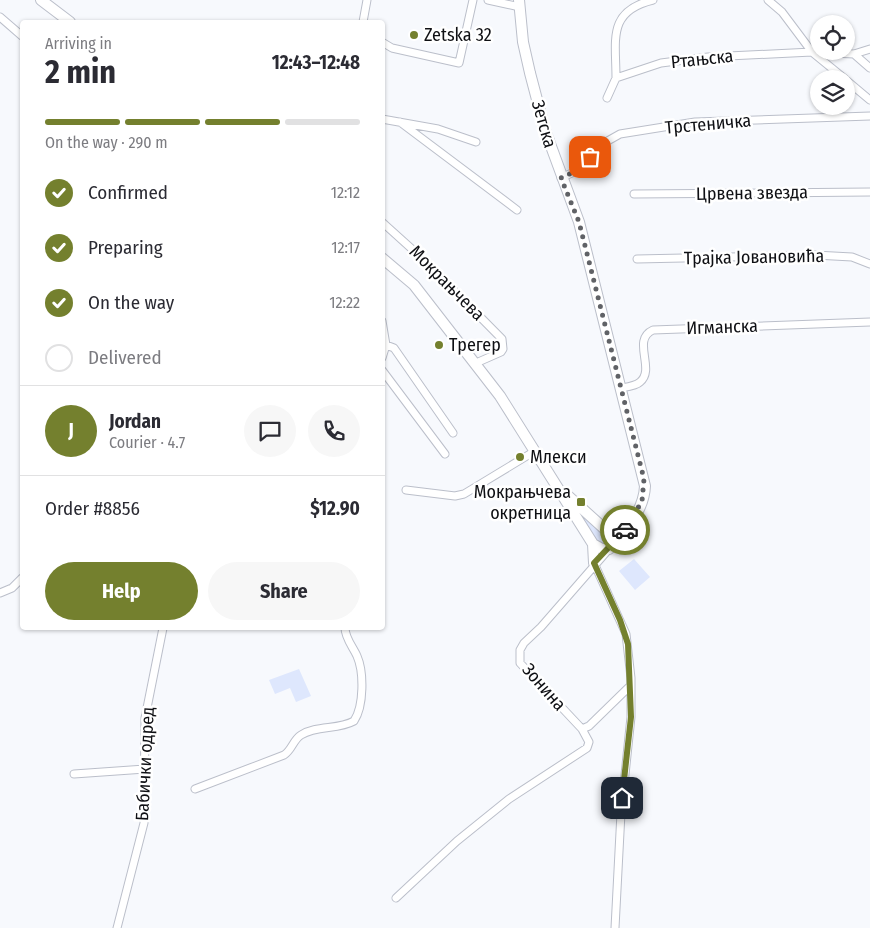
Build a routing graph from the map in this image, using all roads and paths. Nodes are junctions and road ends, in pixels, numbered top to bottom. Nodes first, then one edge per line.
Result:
1 (41, 0) edge
2 (366, 0) edge
3 (473, 0) edge
4 (488, 0) edge
5 (653, 0) edge
6 (768, 0) edge
7 (520, 3) edge
8 (0, 17) edge
9 (67, 20) edge
10 (362, 20) edge
11 (20, 34) edge
12 (385, 44) edge
13 (810, 49) edge
14 (870, 50) edge
15 (810, 52) edge
16 (855, 54) edge
17 (855, 55) edge
18 (822, 60) edge
19 (870, 68) edge
20 (835, 70) edge
21 (616, 78) junction
22 (855, 87) edge
23 (607, 98) dead end
24 (870, 100) edge
25 (870, 116) edge
26 (385, 120) edge
27 (400, 122) junction
28 (476, 142) dead end
29 (561, 178) junction
30 (870, 192) edge
31 (634, 194) dead end
32 (518, 210) dead end
33 (385, 225) edge
34 (638, 259) dead end
35 (385, 261) edge
36 (870, 264) edge
37 (870, 322) edge
38 (385, 338) edge
39 (386, 344) junction
40 (385, 348) edge
41 (476, 363) junction
42 (385, 374) edge
43 (621, 388) junction
44 (453, 433) dead end
45 (535, 451) junction
46 (444, 454) dead end
47 (559, 488) junction
48 (406, 490) dead end
49 (633, 519) junction
50 (603, 526) junction
51 (593, 544) junction
52 (610, 548) junction
53 (594, 563) junction
54 (20, 580) edge
55 (0, 593) edge
56 (163, 630) edge
57 (345, 630) edge
58 (629, 687) junction
59 (582, 729) junction
60 (146, 769) junction
61 (74, 774) dead end
62 (195, 788) dead end
63 (396, 898) dead end
64 (118, 928) edge
65 (615, 928) edge

1 - 9 street
2 - 10 street
3 - 12 street
4 - 7 street, Зетска
5 - 21 street
6 - 13 street
7 - 29 street, Зетска
8 - 11 street
14 - 16 street, Ртањска
15 - 21 street, Ртањска
17 - 19 street
18 - 20 street
21 - 23 street
22 - 24 street
25 - 29 street, Трстеничка
26 - 27 street
27 - 28 street
27 - 32 street
29 - 43 street, Зетска
30 - 31 street, Црвена звезда
33 - 41 street, Мокрањчева
34 - 36 street, Трајка Јовановића
35 - 41 street, Мокрањчева
37 - 43 street, Игманска
38 - 39 street
39 - 40 street
39 - 44 street
41 - 45 street, Мокрањчева
42 - 46 street
43 - 49 street, Зетска
45 - 47 street, Мокрањчева
45 - 48 street
47 - 50 street, Мокрањчева
47 - 51 street, Мокрањчева
49 - 50 street
49 - 52 street, Зетска
50 - 52 street, Мокрањчева
51 - 52 street
51 - 53 street
52 - 53 street, Зонина
53 - 58 street
53 - 59 street, Зонина
54 - 55 street
56 - 60 street, Бабички одред
57 - 62 street
58 - 59 street
58 - 65 street
59 - 63 street
60 - 61 street
60 - 64 street, Бабички одред

